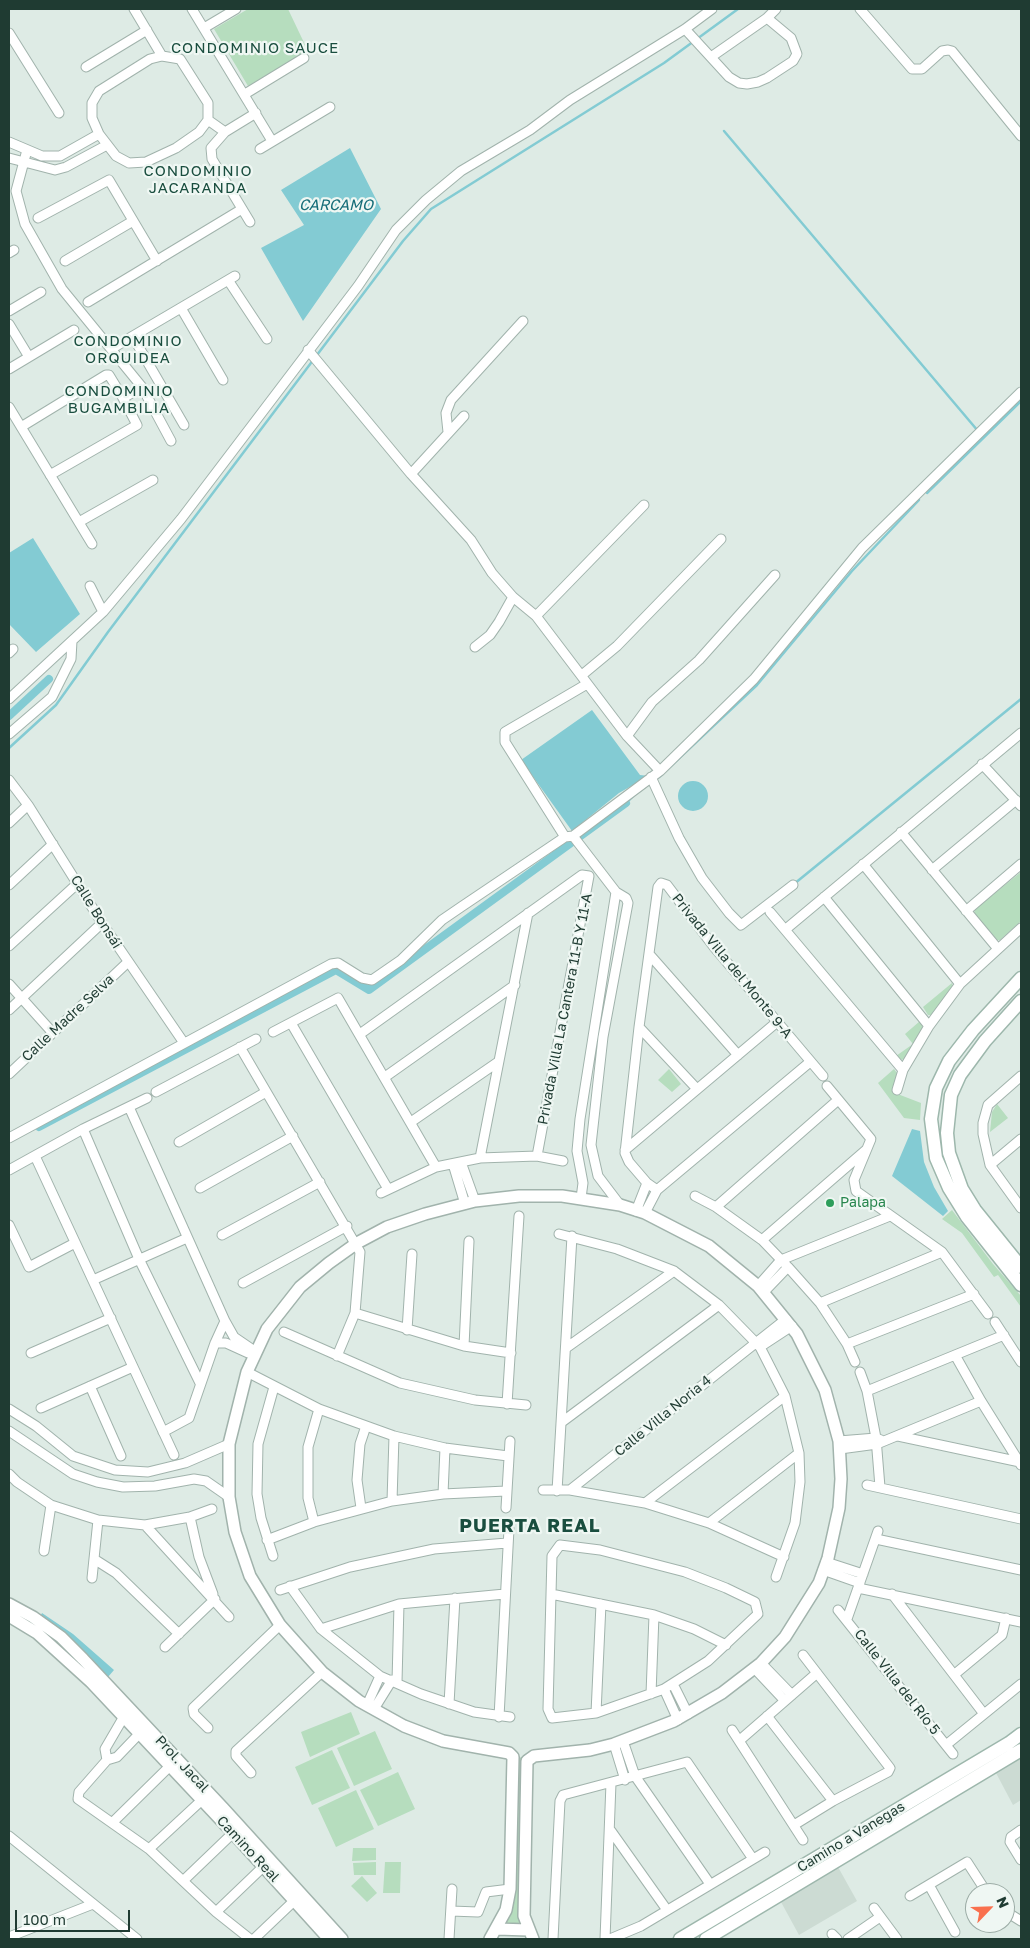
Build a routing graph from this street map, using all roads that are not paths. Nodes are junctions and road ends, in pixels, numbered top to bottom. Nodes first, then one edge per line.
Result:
1 (134, 9) edge
2 (192, 9) edge
3 (236, 9) edge
4 (712, 9) edge
5 (776, 9) edge
6 (860, 9) edge
7 (767, 18) junction
8 (204, 28) junction
9 (685, 29) junction
10 (146, 30) junction
11 (9, 33) edge
12 (162, 56) junction
13 (711, 57) junction
14 (304, 58) dead end
15 (86, 67) dead end
16 (245, 94) junction
17 (330, 107) dead end
18 (59, 113) dead end
19 (256, 113) junction
20 (208, 120) junction
21 (225, 132) junction
22 (100, 134) junction
23 (1021, 136) edge
24 (272, 141) junction
25 (9, 142) edge
26 (107, 145) junction
27 (260, 149) dead end
28 (26, 150) junction
29 (9, 158) edge
30 (22, 163) junction
31 (242, 209) junction
32 (38, 218) dead end
33 (133, 220) junction
34 (250, 222) dead end
35 (65, 261) dead end
36 (157, 261) junction
37 (41, 292) dead end
38 (88, 302) dead end
39 (181, 308) junction
40 (9, 311) edge
41 (523, 321) dead end
42 (9, 324) edge
43 (74, 330) dead end
44 (133, 337) junction
45 (267, 339) dead end
46 (116, 347) junction
47 (308, 350) junction
48 (29, 357) junction
49 (9, 369) edge
50 (223, 380) dead end
51 (142, 387) junction
52 (1021, 392) edge
53 (123, 398) junction
54 (9, 407) edge
55 (464, 416) dead end
56 (184, 425) dead end
57 (21, 427) junction
58 (448, 432) junction
59 (171, 441) dead end
60 (50, 474) junction
61 (411, 474) junction
62 (153, 480) dead end
63 (644, 505) dead end
64 (79, 522) junction
65 (721, 539) dead end
66 (92, 544) dead end
67 (775, 575) dead end
68 (90, 586) dead end
69 (512, 597) junction
70 (103, 612) junction
71 (536, 616) junction
72 (72, 641) junction
73 (475, 646) dead end
74 (582, 675) junction
75 (587, 684) junction
76 (9, 700) edge
77 (1021, 733) edge
78 (9, 734) edge
79 (627, 736) junction
80 (982, 764) junction
81 (660, 771) junction
82 (651, 777) junction
83 (9, 780) edge
84 (1019, 803) edge
85 (28, 805) junction
86 (9, 823) edge
87 (901, 832) junction
88 (569, 836) junction
89 (53, 844) junction
90 (863, 864) junction
91 (1021, 864) edge
92 (932, 870) junction
93 (78, 882) junction
94 (793, 884) dead end
95 (9, 885) edge
96 (616, 892) junction
97 (824, 896) junction
98 (966, 911) junction
99 (770, 912) dead end
100 (528, 913) junction
101 (102, 923) junction
102 (1021, 928) edge
103 (786, 929) junction
104 (9, 946) edge
105 (998, 949) junction
106 (649, 954) junction
107 (128, 962) junction
108 (1021, 978) edge
109 (9, 984) edge
110 (960, 984) junction
111 (515, 985) junction
112 (21, 997) junction
113 (1021, 1001) edge
114 (597, 1007) junction
115 (9, 1010) edge
116 (608, 1010) junction
117 (292, 1022) junction
118 (777, 1022) junction
119 (929, 1026) junction
120 (639, 1027) junction
121 (973, 1030) junction
122 (52, 1032) junction
123 (273, 1032) dead end
124 (360, 1034) junction
125 (256, 1039) dead end
126 (985, 1041) junction
127 (184, 1043) junction
128 (240, 1047) junction
129 (738, 1055) junction
130 (498, 1062) junction
131 (810, 1062) junction
132 (903, 1070) junction
133 (9, 1074) edge
134 (823, 1076) dead end
135 (1021, 1076) edge
136 (386, 1078) junction
137 (827, 1086) dead end
138 (697, 1089) junction
139 (897, 1090) dead end
140 (156, 1092) dead end
141 (266, 1092) junction
142 (147, 1098) dead end
143 (838, 1100) junction
144 (129, 1107) junction
145 (412, 1122) junction
146 (83, 1129) junction
147 (293, 1136) junction
148 (9, 1138) edge
149 (1021, 1139) edge
150 (179, 1142) dead end
151 (868, 1148) junction
152 (625, 1150) junction
153 (35, 1156) junction
154 (537, 1156) junction
155 (480, 1158) junction
156 (563, 1161) dead end
157 (457, 1163) junction
158 (990, 1165) junction
159 (436, 1167) junction
160 (9, 1170) edge
161 (320, 1182) junction
162 (647, 1183) junction
163 (200, 1188) dead end
164 (657, 1190) junction
165 (695, 1196) dead end
166 (581, 1198) junction
167 (470, 1203) junction
168 (620, 1205) junction
169 (1020, 1205) edge
170 (716, 1207) junction
171 (642, 1208) junction
172 (519, 1216) dead end
173 (890, 1216) junction
174 (9, 1225) edge
175 (347, 1226) junction
176 (559, 1234) dead end
177 (222, 1235) dead end
178 (572, 1236) junction
179 (187, 1238) junction
180 (762, 1240) junction
181 (469, 1241) dead end
182 (76, 1243) junction
183 (356, 1244) junction
184 (942, 1252) junction
185 (412, 1254) dead end
186 (140, 1260) junction
187 (781, 1260) junction
188 (1020, 1264) edge
189 (788, 1267) junction
190 (674, 1272) junction
191 (93, 1280) junction
192 (243, 1283) dead end
193 (1021, 1285) edge
194 (764, 1286) junction
195 (974, 1294) junction
196 (820, 1302) junction
197 (719, 1305) junction
198 (355, 1313) junction
199 (988, 1314) dead end
200 (111, 1318) junction
201 (225, 1321) junction
202 (995, 1322) dead end
203 (785, 1325) junction
204 (407, 1330) junction
205 (284, 1332) dead end
206 (1004, 1335) junction
207 (215, 1343) junction
208 (847, 1344) junction
209 (758, 1345) junction
210 (464, 1346) junction
211 (244, 1348) junction
212 (566, 1348) junction
213 (31, 1353) dead end
214 (510, 1353) junction
215 (255, 1354) junction
216 (955, 1355) junction
217 (336, 1356) junction
218 (855, 1362) dead end
219 (1021, 1362) edge
220 (133, 1367) junction
221 (860, 1372) dead end
222 (250, 1373) junction
223 (200, 1383) junction
224 (90, 1386) junction
225 (274, 1387) junction
226 (867, 1391) junction
227 (785, 1396) junction
228 (981, 1401) junction
229 (507, 1404) junction
230 (526, 1405) dead end
231 (9, 1408) edge
232 (41, 1408) dead end
233 (319, 1409) junction
234 (562, 1422) junction
235 (366, 1426) junction
236 (9, 1431) edge
237 (163, 1432) junction
238 (394, 1436) junction
239 (897, 1436) junction
240 (510, 1441) dead end
241 (879, 1441) junction
242 (229, 1444) junction
243 (845, 1444) junction
244 (445, 1448) junction
245 (799, 1453) junction
246 (174, 1455) dead end
247 (121, 1456) dead end
248 (508, 1456) junction
249 (1020, 1464) edge
250 (9, 1474) edge
251 (867, 1485) dead end
252 (880, 1488) junction
253 (543, 1490) dead end
254 (570, 1490) junction
255 (506, 1491) junction
256 (557, 1491) junction
257 (444, 1494) junction
258 (229, 1497) junction
259 (392, 1500) junction
260 (645, 1503) junction
261 (51, 1504) junction
262 (361, 1508) junction
263 (506, 1508) dead end
264 (212, 1509) dead end
265 (190, 1518) junction
266 (1021, 1519) edge
267 (98, 1520) junction
268 (314, 1522) junction
269 (709, 1524) junction
270 (144, 1525) junction
271 (509, 1529) dead end
272 (267, 1540) junction
273 (507, 1543) junction
274 (44, 1551) dead end
275 (273, 1556) dead end
276 (784, 1557) junction
277 (94, 1559) junction
278 (829, 1568) junction
279 (1021, 1570) edge
280 (776, 1577) dead end
281 (92, 1578) dead end
282 (861, 1582) junction
283 (290, 1586) junction
284 (280, 1590) dead end
285 (505, 1594) junction
286 (551, 1594) junction
287 (892, 1594) junction
288 (455, 1598) junction
289 (215, 1599) junction
290 (9, 1604) edge
291 (399, 1604) junction
292 (601, 1604) junction
293 (838, 1610) dead end
294 (654, 1615) junction
295 (9, 1616) edge
296 (229, 1617) dead end
297 (1006, 1618) junction
298 (847, 1619) junction
299 (1021, 1622) edge
300 (280, 1625) junction
301 (321, 1630) junction
302 (179, 1634) junction
303 (726, 1646) junction
304 (165, 1647) dead end
305 (803, 1655) dead end
306 (761, 1668) junction
307 (322, 1672) junction
308 (817, 1673) junction
309 (955, 1674) junction
310 (380, 1676) junction
311 (394, 1681) junction
312 (673, 1684) junction
313 (1021, 1684) edge
314 (664, 1689) junction
315 (651, 1694) junction
316 (788, 1698) junction
317 (372, 1703) junction
318 (449, 1704) junction
319 (127, 1712) junction
320 (596, 1713) junction
321 (681, 1713) junction
322 (984, 1714) junction
323 (499, 1716) junction
324 (767, 1716) junction
325 (510, 1717) dead end
326 (208, 1728) dead end
327 (732, 1730) dead end
328 (140, 1733) junction
329 (1021, 1734) edge
330 (740, 1740) junction
331 (946, 1745) junction
332 (620, 1746) junction
333 (1021, 1750) edge
334 (953, 1754) dead end
335 (107, 1760) junction
336 (170, 1766) junction
337 (251, 1773) dead end
338 (635, 1776) junction
339 (624, 1780) junction
340 (612, 1783) junction
341 (202, 1800) junction
342 (833, 1801) junction
343 (511, 1812) junction
344 (524, 1813) junction
345 (112, 1822) junction
346 (794, 1824) junction
347 (1021, 1830) edge
348 (610, 1831) junction
349 (234, 1833) junction
350 (9, 1836) edge
351 (803, 1840) dead end
352 (149, 1850) junction
353 (765, 1852) dead end
354 (753, 1859) junction
355 (1021, 1860) edge
356 (264, 1866) junction
357 (184, 1880) junction
358 (981, 1883) edge
359 (710, 1884) junction
360 (929, 1885) junction
361 (452, 1889) dead end
362 (510, 1890) junction
363 (910, 1896) dead end
364 (295, 1900) junction
365 (93, 1904) junction
366 (874, 1908) dead end
367 (667, 1910) junction
368 (451, 1911) junction
369 (216, 1912) junction
370 (880, 1917) junction
371 (119, 1926) junction
372 (498, 1929) junction
373 (955, 1932) dead end
374 (530, 1935) edge
375 (9, 1937) edge
376 (324, 1937) edge
377 (124, 1939) edge
378 (137, 1939) edge
379 (252, 1939) edge
380 (342, 1939) edge
381 (449, 1939) edge
382 (490, 1939) edge
383 (553, 1939) edge
384 (605, 1939) edge
385 (610, 1939) edge
386 (680, 1939) edge
387 (706, 1939) edge
388 (848, 1939) edge
389 (897, 1939) edge

1 - 10 street
2 - 8 street
3 - 8 street
4 - 9 street
5 - 7 street
6 - 23 street
7 - 13 street
7 - 13 street
8 - 16 street
9 - 13 street
9 - 47 street
10 - 12 street
10 - 15 street
11 - 18 street
12 - 20 street
12 - 22 street
14 - 16 street
16 - 19 street
17 - 24 street
19 - 21 street
19 - 24 street
20 - 21 street
20 - 26 street
21 - 31 street
22 - 26 street
22 - 28 street
24 - 27 street
25 - 28 street
26 - 30 street
28 - 30 street
29 - 30 street
30 - 46 street
31 - 34 street
31 - 36 street
32 - 33 street
33 - 35 street
33 - 36 street
36 - 38 street
37 - 40 street
39 - 44 street
39 - 45 street
39 - 50 street
41 - 58 street
42 - 48 street
43 - 48 street
44 - 46 street
44 - 56 street
46 - 51 street
47 - 61 street
47 - 70 street
48 - 49 street
51 - 53 street
51 - 59 street
52 - 81 street
53 - 57 street
53 - 60 street
54 - 57 street
55 - 58 street
57 - 60 street
58 - 61 street
60 - 64 street
61 - 69 street
62 - 64 street
63 - 71 street
64 - 66 street
65 - 74 street
67 - 79 street
68 - 70 street
69 - 71 street
69 - 73 street
70 - 72 street
71 - 74 street
72 - 76 street
72 - 78 street
74 - 75 street
75 - 79 street
75 - 88 street
77 - 80 street
79 - 81 street
80 - 84 street
80 - 87 street
81 - 82 street
82 - 88 street
82 - 94 street
83 - 85 street, Calle Bonsái
84 - 92 street
85 - 86 street
85 - 89 street, Calle Bonsái
87 - 90 street
87 - 92 street
88 - 96 street
88 - 127 street
89 - 93 street, Calle Bonsái
89 - 95 street
90 - 97 street
90 - 110 street
91 - 98 street
92 - 98 street
93 - 101 street, Calle Bonsái
93 - 104 street
96 - 114 street
96 - 116 street
97 - 103 street
97 - 119 street
98 - 105 street
99 - 103 street
100 - 111 street
100 - 124 street, Privada Villa La Cantera 11-B Y 11-A
100 - 154 street, Privada Villa La Cantera 11-B Y 11-A
101 - 107 street, Calle Bonsái
101 - 112 street
102 - 105 street
103 - 132 street
105 - 110 street
106 - 118 street, Privada Villa del Monte 9-A
106 - 120 street, Privada Villa del Monte 9-A
106 - 129 street
107 - 122 street, Calle Madre Selva
107 - 127 street, Calle Bonsái
108 - 121 main road
109 - 112 street
110 - 119 street
111 - 130 street
111 - 136 street
112 - 115 street
112 - 122 street
113 - 126 main road
114 - 116 street
114 - 166 street
116 - 168 street
117 - 123 street
117 - 124 street
117 - 159 street
118 - 129 street
118 - 131 street, Privada Villa del Monte 9-A
119 - 132 street
120 - 138 street
120 - 152 street, Privada Villa del Monte 9-A
121 - 126 main road
121 - 193 main road
122 - 133 street, Calle Madre Selva
124 - 136 street
125 - 128 street
126 - 188 main road
127 - 148 street
128 - 140 street
128 - 141 street
129 - 138 street
130 - 145 street
130 - 155 street
131 - 134 street, Privada Villa del Monte 9-A
131 - 164 street
132 - 139 street
135 - 158 street
136 - 145 street
137 - 143 street
138 - 152 street
141 - 147 street
141 - 150 street
142 - 144 street
143 - 151 street
143 - 170 street
144 - 146 street
144 - 179 street
145 - 159 street
146 - 153 street
146 - 186 street
147 - 161 street
147 - 163 street
149 - 158 street
151 - 173 street
151 - 180 street
152 - 162 street
153 - 160 street
153 - 182 street
154 - 155 street
154 - 156 street
155 - 157 street
157 - 159 street
157 - 167 street
158 - 169 street
161 - 175 street
161 - 177 street
162 - 164 street
162 - 171 street
164 - 171 street
165 - 170 street
166 - 167 street
166 - 168 street
167 - 183 street
168 - 171 street
170 - 180 street
171 - 194 street
172 - 214 street
173 - 184 street
173 - 187 street
174 - 182 street
175 - 183 street
175 - 192 street
176 - 178 street
178 - 190 street
178 - 212 street
179 - 186 street
179 - 201 street
180 - 187 street
181 - 210 street
182 - 191 street
183 - 198 street
183 - 215 street
184 - 195 street
184 - 196 street
185 - 204 street
186 - 191 street
186 - 223 street
187 - 189 street
187 - 194 street
189 - 194 street
189 - 196 street
190 - 197 street
190 - 212 street
191 - 200 street
194 - 203 street
195 - 199 street
195 - 208 street
196 - 208 street
197 - 209 street
197 - 234 street
198 - 204 street
198 - 217 street
200 - 213 street
200 - 220 street
201 - 207 street
201 - 211 street
202 - 206 street
203 - 209 street, Calle Villa Noria 4
203 - 243 street
204 - 210 street
205 - 217 street
206 - 216 street
206 - 219 street
207 - 211 street
207 - 223 street
208 - 218 street
209 - 227 street
209 - 254 street, Calle Villa Noria 4
210 - 214 street
211 - 215 street
212 - 234 street
214 - 229 street
215 - 222 street
216 - 226 street
216 - 228 street
217 - 229 street
220 - 224 street
220 - 237 street
221 - 226 street
222 - 225 street
222 - 242 street
223 - 237 street
224 - 232 street
224 - 247 street
225 - 233 street
225 - 272 street
226 - 241 street
227 - 245 street
227 - 260 street
228 - 239 street
228 - 249 street
229 - 230 street
231 - 242 street
233 - 235 street
233 - 268 street
234 - 256 street
235 - 238 street
235 - 262 street
236 - 258 street
237 - 246 street
238 - 244 street
238 - 259 street
239 - 241 street
239 - 249 street
240 - 248 street
241 - 243 street
241 - 252 street
242 - 258 street
243 - 278 street
244 - 248 street
244 - 257 street
245 - 269 street
245 - 276 street
248 - 255 street
250 - 261 street
251 - 252 street
252 - 266 street
253 - 256 street
254 - 256 street
254 - 260 street
255 - 257 street
255 - 263 street
257 - 259 street
258 - 300 street
259 - 262 street
260 - 269 street
261 - 267 street
261 - 274 street
262 - 268 street
264 - 265 street
265 - 270 street
265 - 289 street
267 - 270 street
267 - 277 street
268 - 272 street
269 - 276 street
270 - 289 street
271 - 273 street
272 - 275 street
273 - 283 street
273 - 285 street
276 - 280 street
277 - 281 street
277 - 302 street
278 - 282 street
278 - 306 street
279 - 282 street, Calle Villa del Río 5
282 - 287 street
282 - 298 street, Calle Villa del Río 5
283 - 284 street
283 - 301 street
285 - 288 street
285 - 323 street
286 - 292 street
286 - 303 street
286 - 320 street
287 - 297 street
287 - 309 street
288 - 291 street
288 - 318 street
289 - 296 street
289 - 302 street
290 - 319 street, Prol. Jacal
291 - 301 street
291 - 311 street
292 - 294 street
292 - 320 street
293 - 298 street, Calle Villa del Río 5
294 - 303 street
294 - 315 street
295 - 319 street, Prol. Jacal
297 - 299 street
297 - 309 street
298 - 331 street, Calle Villa del Río 5
300 - 307 street
300 - 326 street
301 - 310 street
302 - 304 street
303 - 312 street
305 - 308 street
306 - 316 street
306 - 321 street
307 - 317 street
307 - 337 street
308 - 316 street
308 - 342 street
309 - 322 street
310 - 311 street
310 - 317 street
311 - 317 street
311 - 318 street
312 - 314 street
312 - 321 street
313 - 322 street, Calle Villa del Río 5
314 - 315 street
314 - 321 street
315 - 320 street
316 - 324 street
317 - 343 street
318 - 323 street
319 - 328 street, Camino Real
319 - 335 street
319 - 380 street, Prol. Jacal
321 - 332 street
322 - 331 street, Calle Villa del Río 5
323 - 325 street
324 - 330 street
324 - 342 street
327 - 330 street
328 - 335 street
328 - 336 street, Camino Real
329 - 386 main road, Camino a Vanegas
330 - 346 street
331 - 334 street, Calle Villa del Río 5
332 - 338 street
332 - 339 street
332 - 344 street
333 - 387 main road, Camino a Vanegas
335 - 345 street
336 - 341 street, Camino Real
336 - 345 street
338 - 339 street
338 - 354 street
338 - 359 street
339 - 340 street
340 - 348 street
340 - 383 street
341 - 349 street, Camino Real
341 - 352 street
342 - 346 street
343 - 344 street
343 - 362 street
344 - 374 street
345 - 352 street
346 - 351 street
347 - 355 street
348 - 367 street
348 - 384 street
349 - 356 street, Camino Real
349 - 357 street
350 - 365 street
352 - 357 street
353 - 354 street
354 - 359 street
356 - 364 street, Camino Real
356 - 369 street
357 - 369 street
358 - 360 street
359 - 367 street
360 - 363 street
360 - 373 street
361 - 368 street
362 - 368 street
362 - 372 street
364 - 376 street, Camino Real
364 - 379 street
365 - 371 street
365 - 375 street
366 - 370 street
367 - 385 street
368 - 381 street
369 - 379 street
370 - 388 street
370 - 389 street
371 - 377 street
371 - 378 street
372 - 374 street
372 - 382 street

